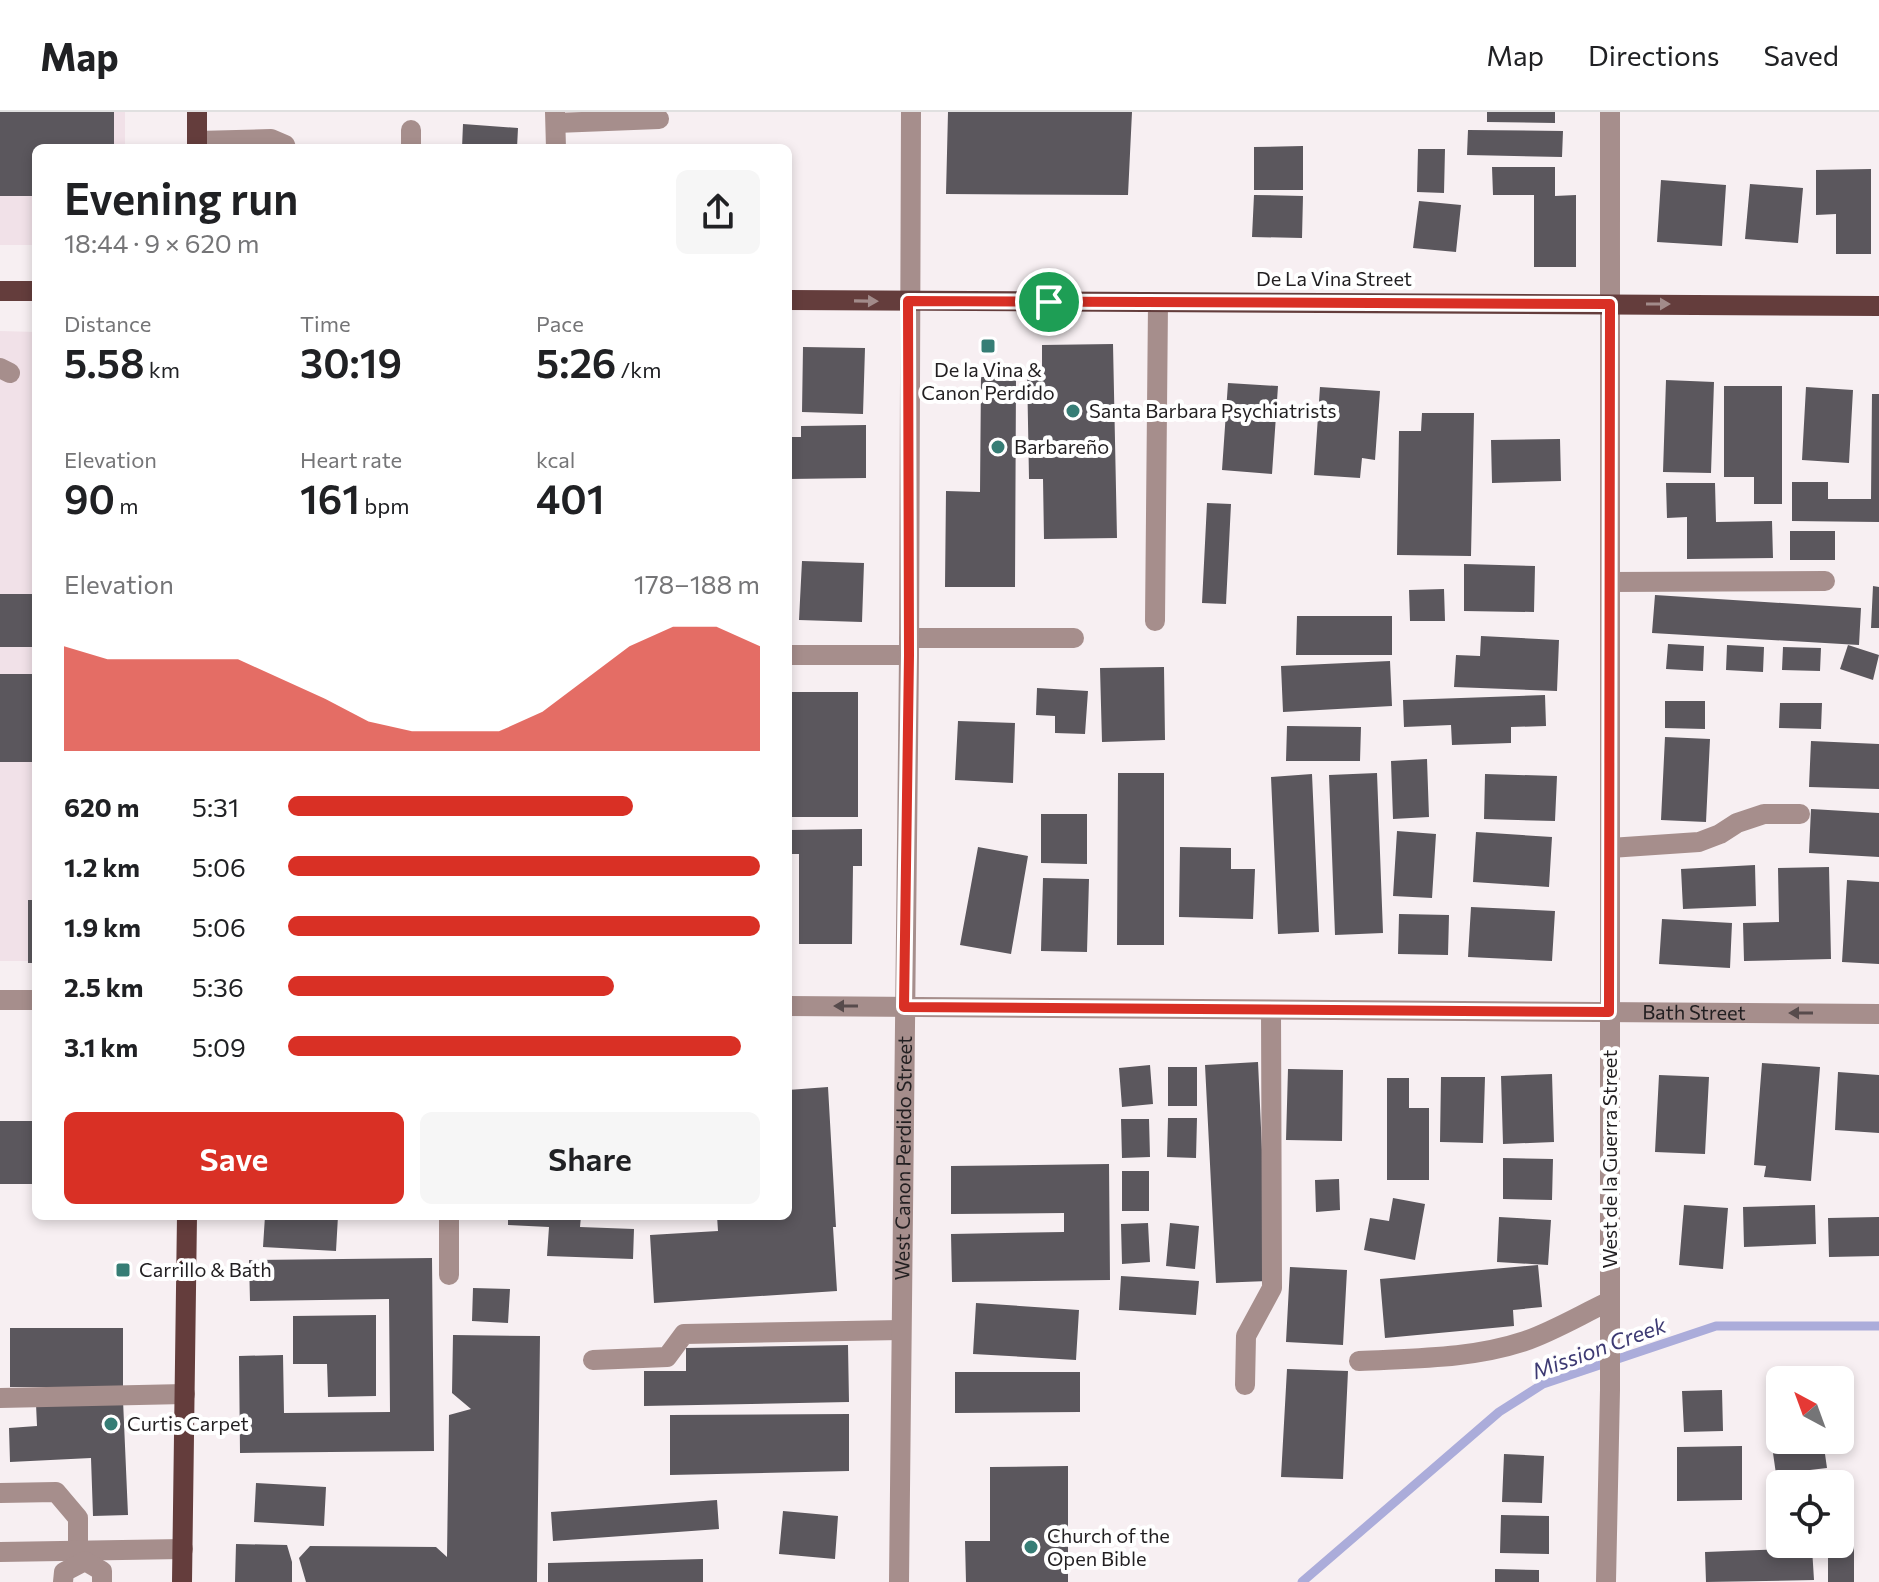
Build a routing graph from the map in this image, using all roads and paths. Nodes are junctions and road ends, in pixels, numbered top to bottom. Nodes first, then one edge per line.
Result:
1 (197, 112) edge
2 (911, 112) edge
3 (1610, 112) edge
4 (556, 118) edge
5 (659, 119) dead end
6 (197, 144) edge
7 (209, 144) edge
8 (282, 144) edge
9 (556, 144) edge
10 (0, 291) edge
11 (32, 291) edge
12 (792, 300) edge
13 (908, 301) junction
14 (1158, 303) junction
15 (1610, 304) junction
16 (1879, 306) edge
17 (1825, 581) dead end
18 (1610, 582) junction
19 (1155, 621) dead end
20 (1074, 638) dead end
21 (909, 647) junction
22 (792, 655) edge
23 (1800, 814) dead end
24 (1610, 848) junction
25 (0, 1000) edge
26 (32, 1000) edge
27 (792, 1006) edge
28 (904, 1007) junction
29 (1271, 1010) junction
30 (1609, 1012) junction
31 (1879, 1014) edge
32 (187, 1220) edge
33 (449, 1220) edge
34 (449, 1275) dead end
35 (1610, 1309) junction
36 (901, 1330) junction
37 (593, 1360) dead end
38 (1359, 1361) dead end
39 (1245, 1385) dead end
40 (185, 1394) junction
41 (0, 1398) edge
42 (0, 1493) edge
43 (183, 1549) junction
44 (0, 1552) edge
45 (83, 1561) edge
46 (63, 1582) edge
47 (102, 1582) edge
48 (182, 1582) edge
49 (899, 1582) edge
50 (1606, 1582) edge

1 - 6 main road
2 - 13 street, West Canon Perdido Street
3 - 15 street, West de la Guerra Street
4 - 5 street
4 - 9 street
7 - 8 street
10 - 11 main road
12 -> 13 main road, De La Vina Street
13 - 14 main road, De La Vina Street
13 - 21 street, West Canon Perdido Street
14 - 15 main road, De La Vina Street
14 - 19 street
15 -> 16 main road, De La Vina Street
15 - 18 street, West de la Guerra Street
17 - 18 street
18 - 24 street, West de la Guerra Street
20 - 21 street
21 - 22 street
21 - 28 street, West Canon Perdido Street
23 - 24 street
24 - 30 street, West de la Guerra Street
25 - 26 street
28 -> 27 street, Bath Street
28 - 29 street, Bath Street
28 - 36 street, West Canon Perdido Street
29 - 30 street, Bath Street
29 - 39 street
31 -> 30 street, Bath Street
30 - 35 street, West de la Guerra Street
32 - 40 main road
33 - 34 street
35 - 38 street
35 - 50 street, West de la Guerra Street
36 - 37 street
36 - 49 street, West Canon Perdido Street
40 - 41 street
40 - 43 main road
42 - 45 street
43 - 45 street
43 - 48 main road
44 - 45 street
45 - 46 street
45 - 47 street

